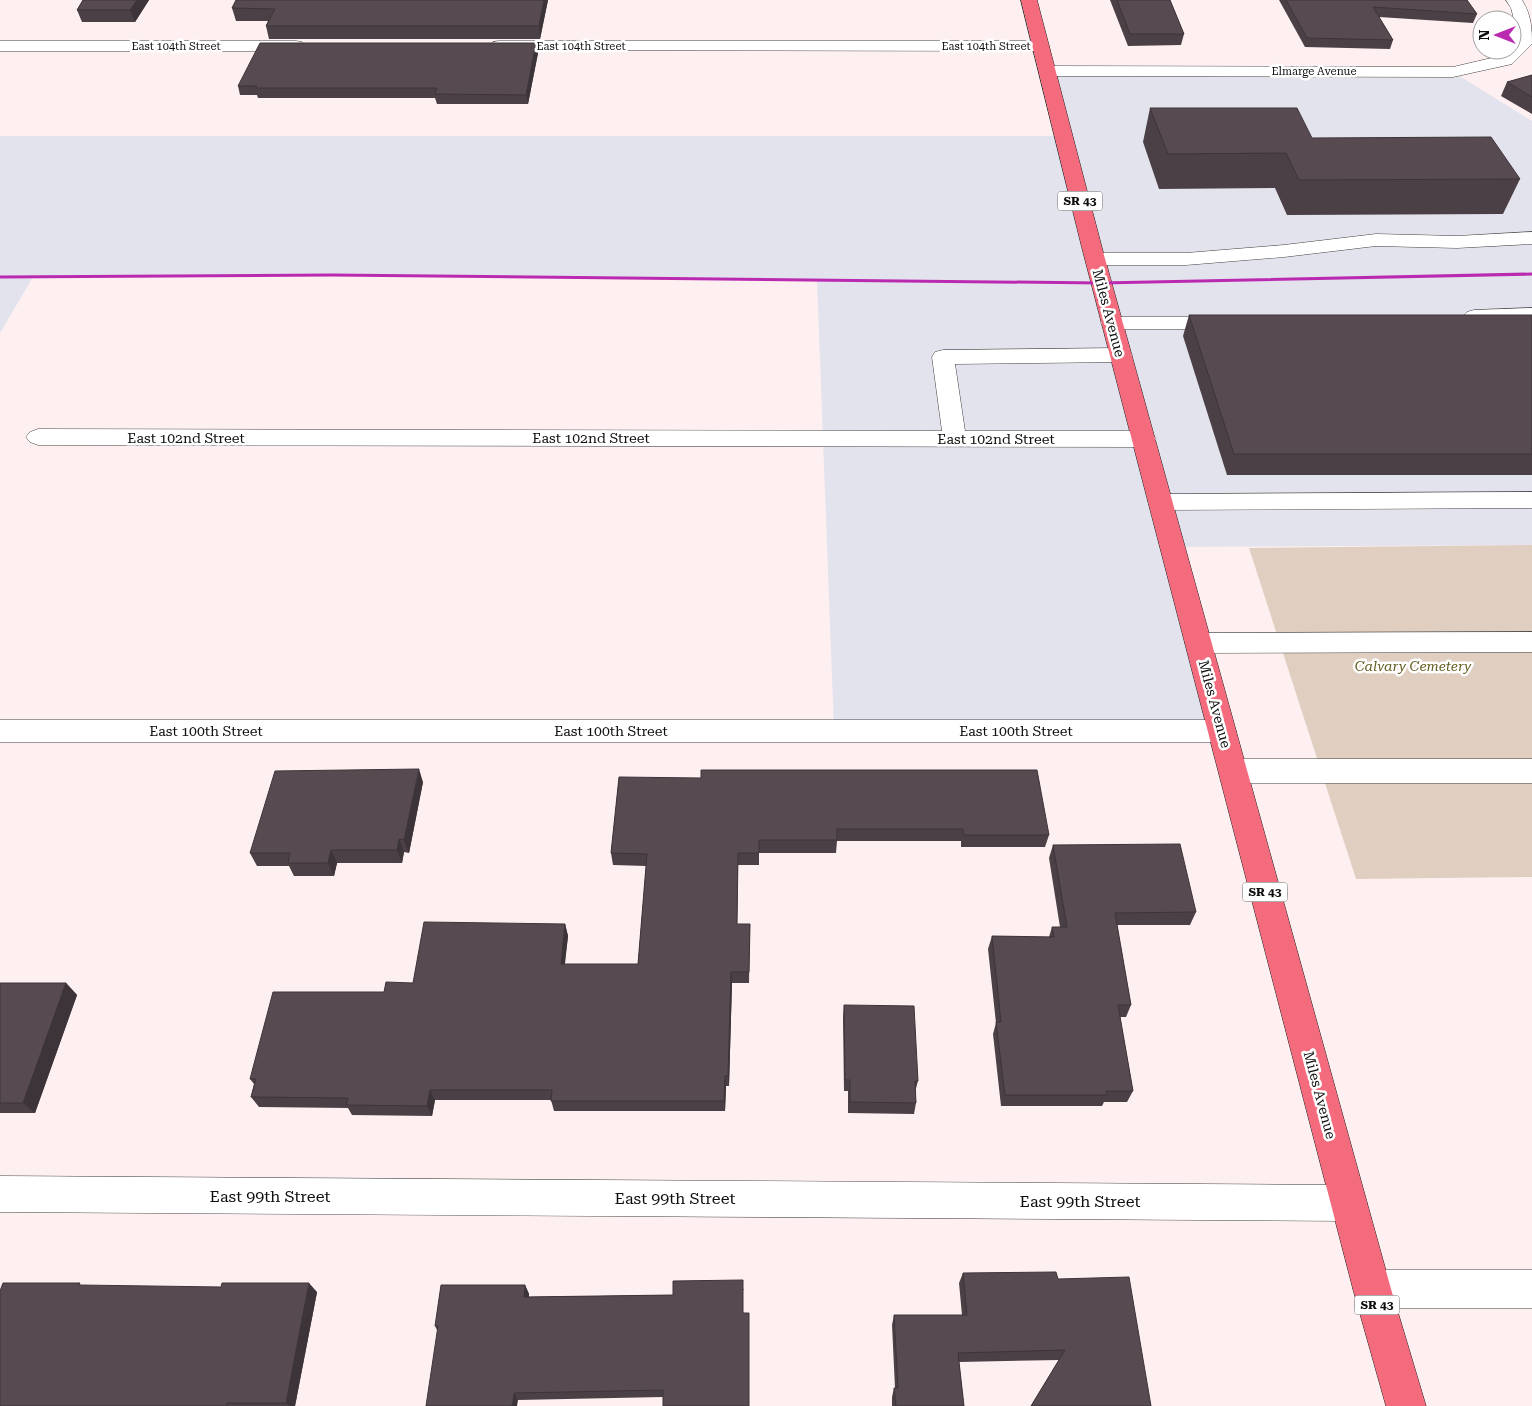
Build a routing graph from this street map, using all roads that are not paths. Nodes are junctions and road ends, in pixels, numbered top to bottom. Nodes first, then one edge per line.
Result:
1 (1029, 0) edge
2 (1514, 0) edge
3 (0, 46) edge
4 (307, 46) edge
5 (486, 46) edge
6 (1041, 46) junction
7 (1048, 71) junction
8 (1532, 238) edge
9 (1095, 259) junction
10 (1532, 314) edge
11 (1457, 316) edge
12 (1247, 322) edge
13 (1112, 323) junction
14 (1121, 355) junction
15 (38, 437) dead end
16 (955, 439) junction
17 (1144, 439) junction
18 (1532, 500) edge
19 (1160, 502) junction
20 (1532, 642) edge
21 (1198, 643) junction
22 (0, 731) edge
23 (1222, 731) junction
24 (1233, 771) junction
25 (1532, 771) edge
26 (0, 1194) edge
27 (1349, 1203) junction
28 (1372, 1289) junction
29 (1532, 1289) edge
30 (1406, 1406) edge

1 - 6 main road, Miles Avenue / SR 43
2 - 7 street, Elmarge Avenue
3 - 4 street, East 104th Street
5 - 6 street, East 104th Street
6 - 7 main road, Miles Avenue / SR 43
7 - 9 main road, Miles Avenue / SR 43
8 - 9 street
9 - 13 main road, Miles Avenue / SR 43
10 - 11 street
12 - 13 street
13 - 14 main road, Miles Avenue / SR 43
14 - 16 street
14 - 17 main road, Miles Avenue / SR 43
15 - 16 street, East 102nd Street
16 - 17 street, East 102nd Street
17 - 19 main road, Miles Avenue / SR 43
18 - 19 street
19 - 21 main road, Miles Avenue / SR 43
20 - 21 street
21 - 23 main road, Miles Avenue / SR 43
22 - 23 street, East 100th Street
23 - 24 main road, Miles Avenue / SR 43
24 - 25 street
24 - 27 main road, Miles Avenue / SR 43
26 - 27 street, East 99th Street
27 - 28 main road, Miles Avenue / SR 43
28 - 29 street
28 - 30 main road, Miles Avenue / SR 43

